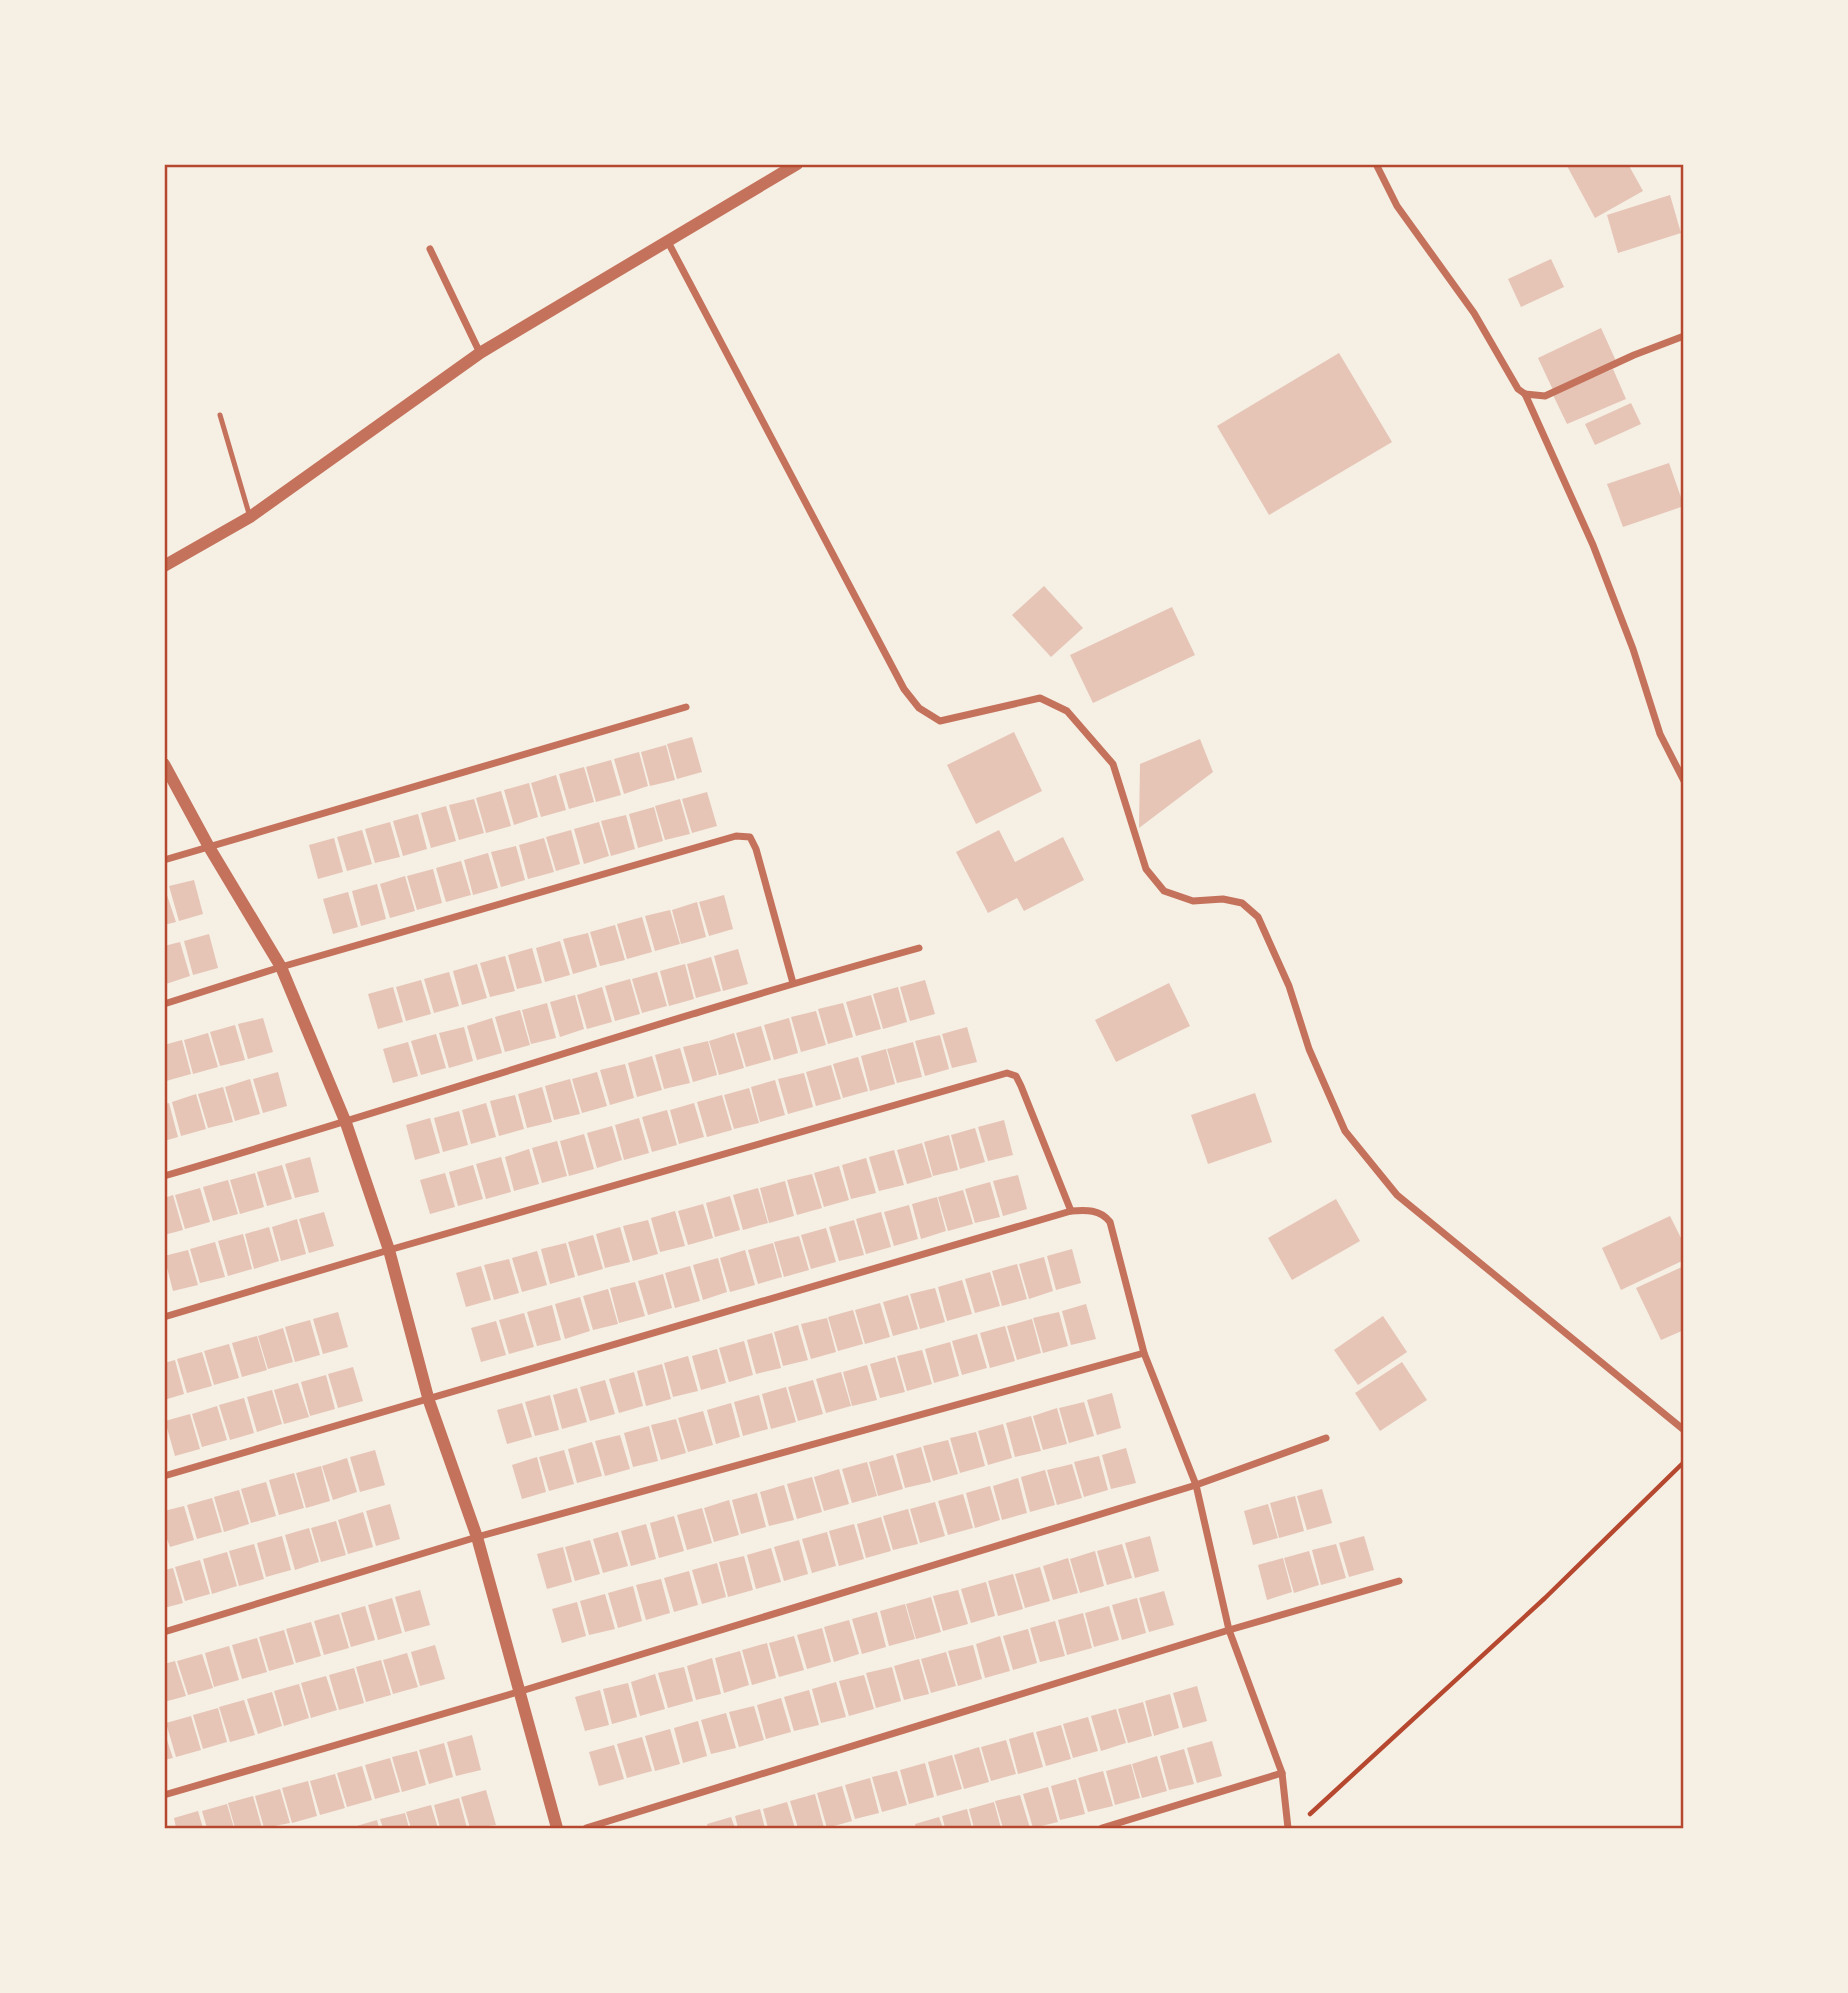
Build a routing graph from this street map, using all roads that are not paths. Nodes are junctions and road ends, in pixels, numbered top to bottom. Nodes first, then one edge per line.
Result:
1 (797, 164) edge
2 (1377, 164) edge
3 (668, 242) junction
4 (430, 249) dead end
5 (1684, 336) edge
6 (480, 353) junction
7 (1525, 394) junction
8 (220, 415) dead end
9 (250, 517) junction
10 (164, 566) edge
11 (686, 707) dead end
12 (164, 764) edge
13 (1684, 781) edge
14 (209, 847) junction
15 (164, 860) edge
16 (919, 947) dead end
17 (281, 967) junction
18 (793, 982) junction
19 (164, 1004) edge
20 (346, 1123) junction
21 (164, 1176) edge
22 (1071, 1211) junction
23 (389, 1250) junction
24 (164, 1317) edge
25 (1144, 1353) junction
26 (429, 1401) junction
27 (1684, 1430) edge
28 (1326, 1438) dead end
29 (164, 1476) edge
30 (1196, 1485) junction
31 (477, 1537) junction
32 (1399, 1581) dead end
33 (1229, 1630) junction
34 (164, 1632) edge
35 (518, 1692) junction
36 (1282, 1773) junction
37 (164, 1795) edge
38 (558, 1829) edge
39 (586, 1829) edge
40 (1102, 1829) edge
41 (1288, 1829) edge

1 - 3 street
2 - 7 street
3 - 6 street
3 - 27 street
4 - 6 street
5 - 7 street
6 - 9 street
7 - 13 street
8 - 9 lane
9 - 10 street
11 - 14 street
12 - 14 street
14 - 15 street
14 - 17 street
16 - 18 street
17 - 18 street
17 - 19 street
17 - 20 street
18 - 20 street
20 - 21 street
20 - 23 street
22 - 23 street
22 - 25 street
22 - 26 street
23 - 24 street
23 - 26 street
25 - 30 street
25 - 31 street
26 - 29 street
26 - 31 street
28 - 30 street
30 - 33 street
30 - 35 street
31 - 34 street
31 - 35 street
32 - 33 street
33 - 36 street
33 - 39 street
35 - 37 street
35 - 38 street
36 - 40 street
36 - 41 street

